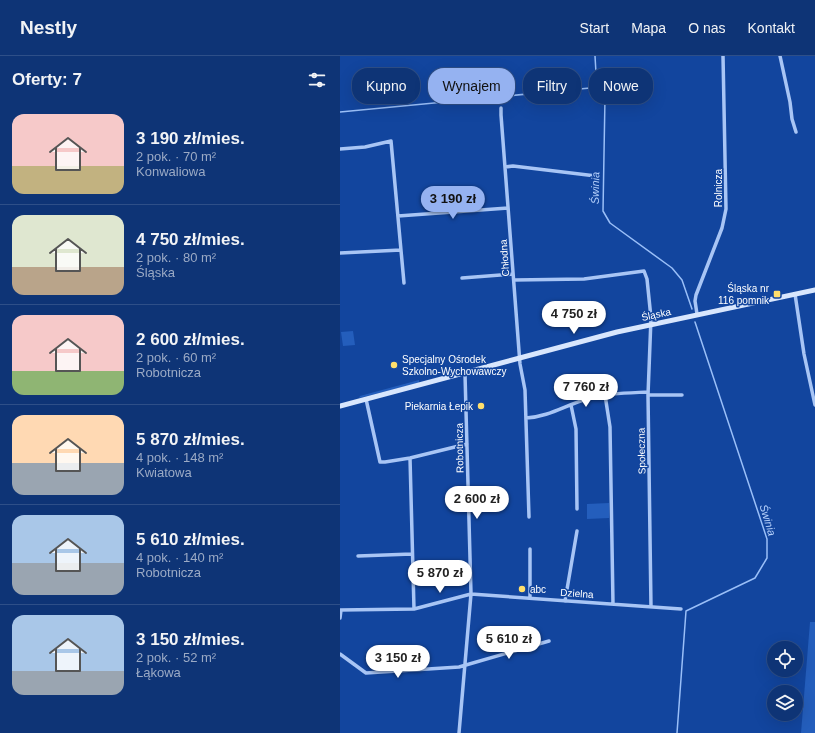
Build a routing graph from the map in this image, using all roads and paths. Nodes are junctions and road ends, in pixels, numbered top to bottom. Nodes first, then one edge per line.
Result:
1 (723, 56) edge
2 (780, 56) edge
3 (501, 108) dead end
4 (796, 132) dead end
5 (340, 149) edge
6 (505, 167) junction
7 (596, 176) dead end
8 (508, 208) junction
9 (398, 216) junction
10 (401, 250) junction
11 (340, 253) edge
12 (513, 274) junction
13 (462, 278) dead end
14 (514, 280) junction
15 (404, 283) dead end
16 (815, 290) edge
17 (795, 294) junction
18 (697, 314) junction
19 (651, 324) junction
20 (520, 358) junction
21 (465, 374) junction
22 (648, 394) junction
23 (682, 394) dead end
24 (605, 395) junction
25 (366, 399) junction
26 (571, 405) junction
27 (815, 405) edge
28 (340, 406) edge
29 (526, 418) junction
30 (467, 444) junction
31 (410, 458) junction
32 (577, 509) dead end
33 (529, 516) dead end
34 (577, 531) dead end
35 (382, 549) dead end
36 (530, 549) dead end
37 (412, 554) junction
38 (382, 555) junction
39 (358, 556) dead end
40 (471, 594) junction
41 (530, 598) junction
42 (565, 601) junction
43 (613, 604) junction
44 (651, 607) junction
45 (414, 609) junction
46 (681, 609) dead end
47 (340, 610) edge
48 (340, 618) edge
49 (549, 641) dead end
50 (340, 654) edge
51 (465, 665) junction
52 (459, 733) edge

1 - 18 street, Rolnicza
2 - 4 street
3 - 6 street, Chłodna
5 - 9 street
6 - 7 street
6 - 8 street, Chłodna
8 - 9 street
8 - 12 street, Chłodna
9 - 10 street
10 - 11 street
10 - 15 street
12 - 13 street
12 - 14 street, Chłodna
14 - 19 street, Społeczna
14 - 20 street, Chłodna
16 - 17 street, Śląska
17 - 18 street, Śląska
17 - 27 street
18 - 19 street, Śląska
19 - 20 street, Śląska
19 - 22 street, Społeczna
20 - 21 street, Śląska
20 - 29 street, Chłodna
21 - 25 street, Śląska
21 - 30 street, Robotnicza
22 - 23 street
22 - 24 street
22 - 44 street, Społeczna
24 - 26 street
24 - 43 street
25 - 28 street, Śląska
25 - 31 street
26 - 29 street
26 - 32 street
29 - 33 street, Chłodna
30 - 31 street
30 - 40 street, Robotnicza
31 - 37 street
34 - 42 street
35 - 38 street
36 - 41 street
37 - 38 street
37 - 45 street
38 - 39 street
40 - 41 street, Dzielna
40 - 45 street, Dzielna
40 - 51 street, Robotnicza
41 - 42 street, Dzielna
42 - 43 street, Dzielna
43 - 44 street, Dzielna
44 - 46 street, Dzielna
45 - 47 street, Dzielna
47 - 48 street
49 - 51 street
50 - 51 street
51 - 52 street, Robotnicza

